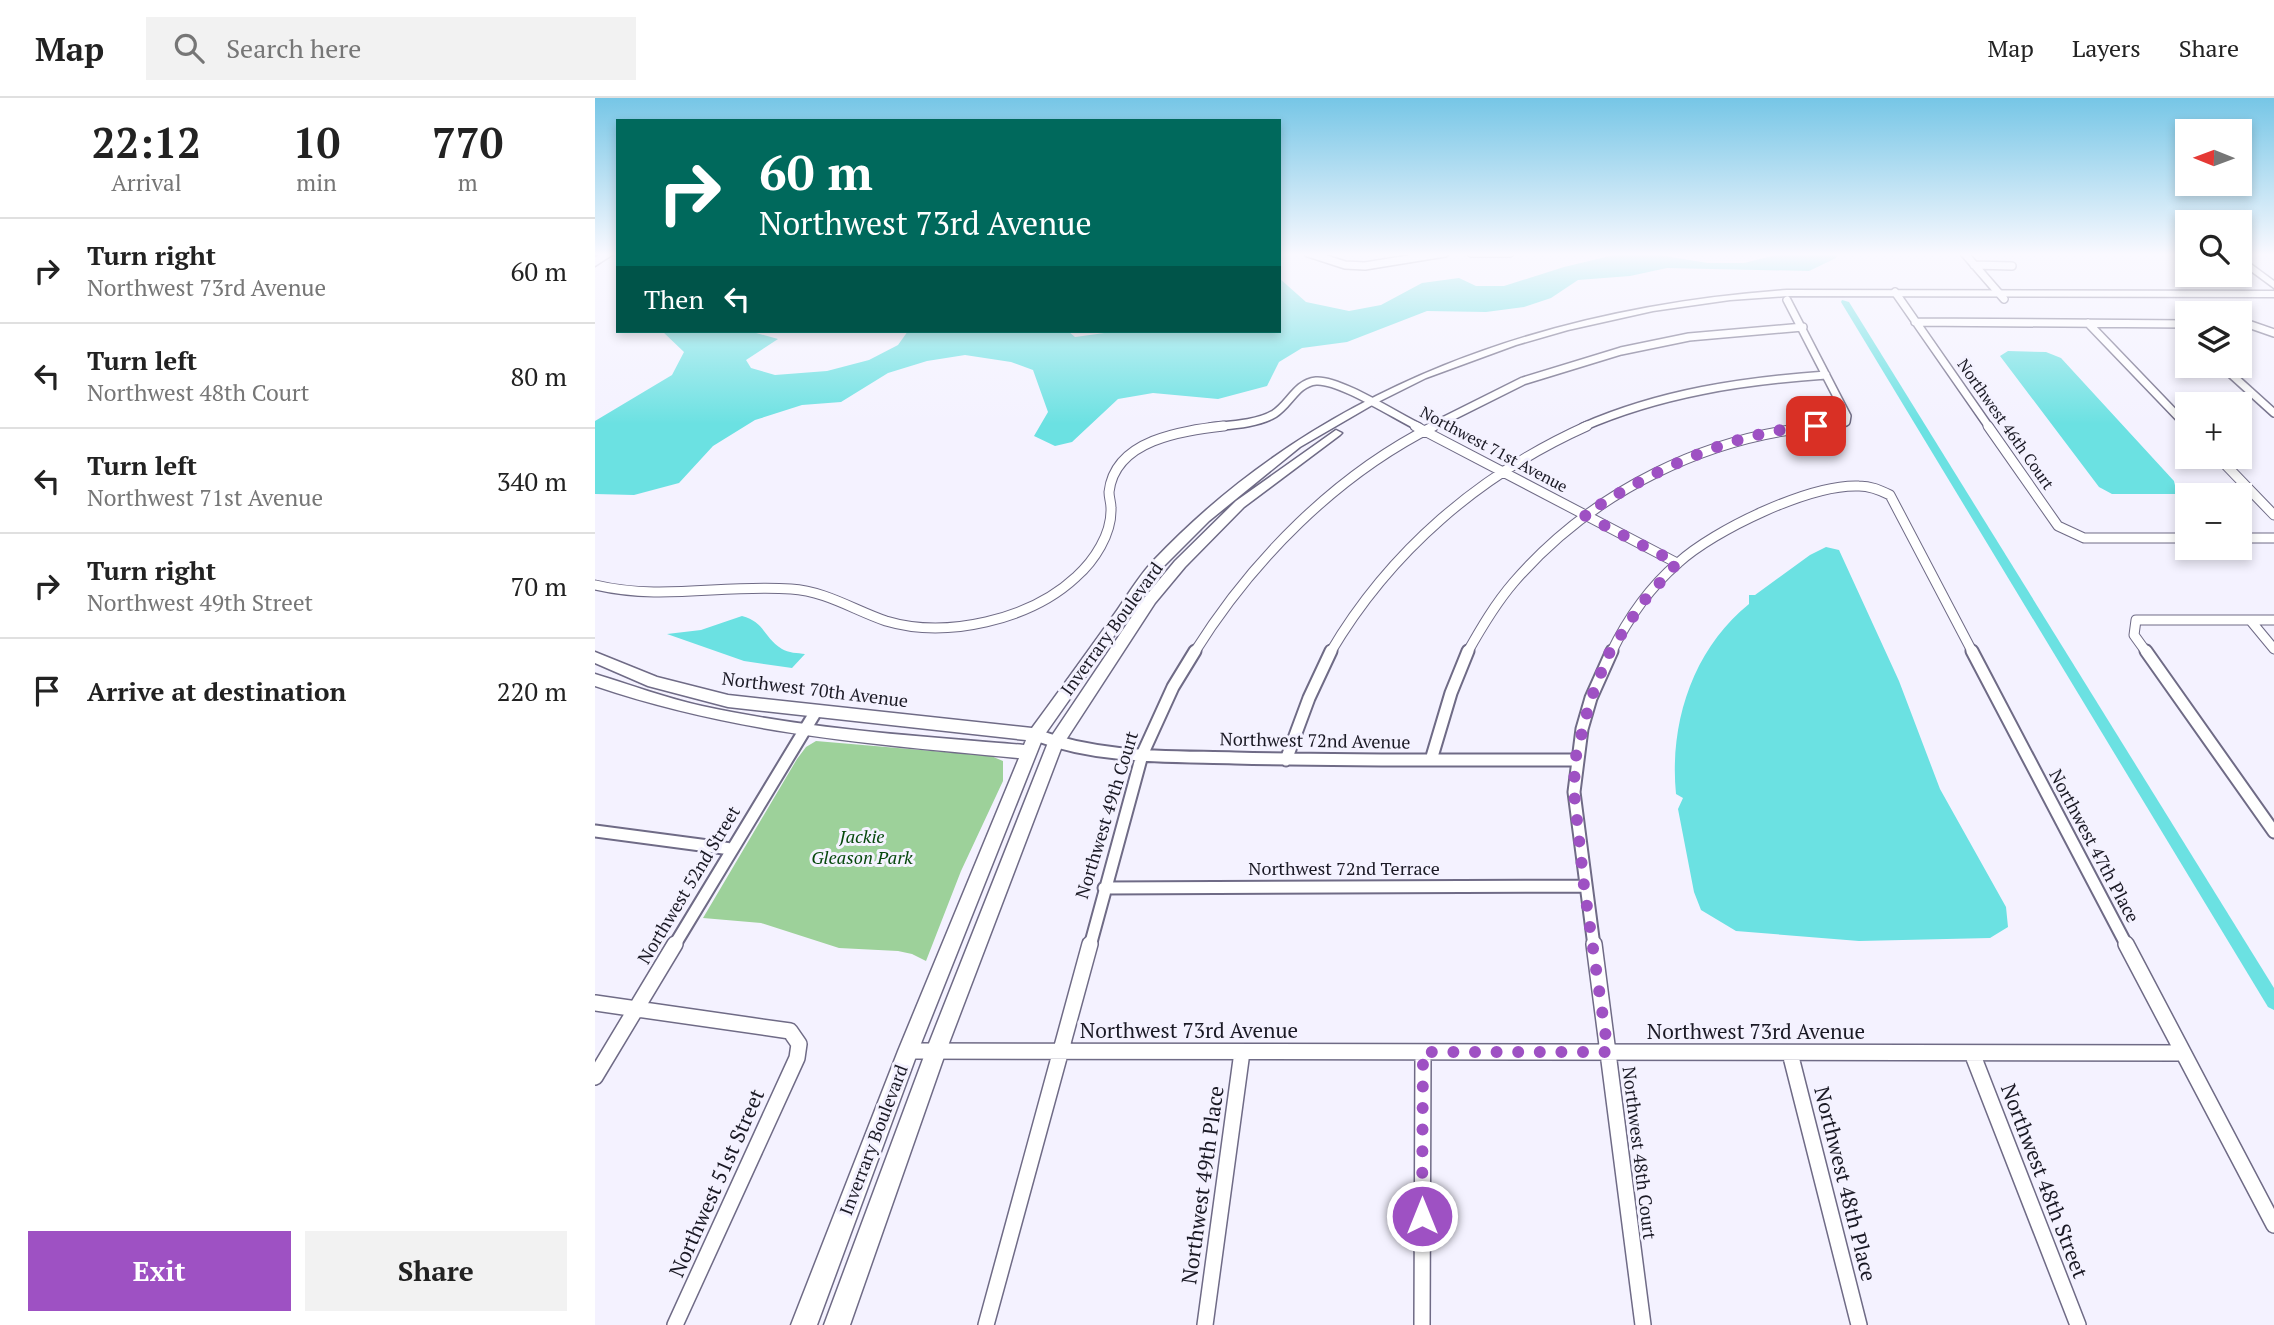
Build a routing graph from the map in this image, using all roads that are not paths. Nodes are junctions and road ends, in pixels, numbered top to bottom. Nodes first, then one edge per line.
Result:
1 (1643, 310) edge
2 (1678, 310) edge
3 (1793, 310) edge
4 (1907, 310) edge
5 (1915, 322) junction
6 (2088, 323) junction
7 (2175, 324) edge
8 (2252, 326) edge
9 (1803, 327) junction
10 (2274, 333) edge
11 (1826, 375) junction
12 (2236, 378) edge
13 (1375, 405) junction
14 (2274, 413) edge
15 (2175, 414) edge
16 (1424, 430) junction
17 (2230, 469) edge
18 (1503, 470) junction
19 (1878, 488) joint
20 (1584, 515) junction
21 (2274, 515) edge
22 (2175, 538) edge
23 (2252, 538) edge
24 (2274, 538) edge
25 (1677, 563) junction
26 (595, 585) edge
27 (2250, 620) junction
28 (2274, 620) edge
29 (2274, 649) edge
30 (596, 659) edge
31 (595, 680) edge
32 (815, 713) junction
33 (804, 731) junction
34 (1032, 744) junction
35 (1055, 744) junction
36 (1142, 755) junction
37 (1286, 760) junction
38 (1431, 760) junction
39 (1575, 760) junction
40 (595, 831) edge
41 (2274, 832) edge
42 (731, 849) junction
43 (1584, 886) junction
44 (1104, 888) junction
45 (595, 1003) edge
46 (636, 1008) junction
47 (908, 1051) junction
48 (936, 1051) junction
49 (1243, 1052) junction
50 (1423, 1052) junction
51 (1608, 1052) junction
52 (1059, 1053) junction
53 (1790, 1053) junction
54 (1972, 1053) junction
55 (2183, 1053) junction
56 (595, 1077) edge
57 (2274, 1225) edge
58 (675, 1325) edge
59 (804, 1325) edge
60 (837, 1325) edge
61 (986, 1325) edge
62 (1205, 1325) edge
63 (1422, 1325) edge
64 (1643, 1325) edge
65 (1860, 1325) edge
66 (2078, 1325) edge

1 - 13 street, Inverrary Boulevard
2 - 13 street, Inverrary Boulevard
3 - 9 street
4 - 5 street, Northwest 46th Court
5 - 6 street
5 - 22 street, Northwest 46th Court
6 - 7 street
6 - 15 street
8 - 10 street
9 - 11 street
9 - 16 street, Northwest 49th Court
11 - 18 street
11 - 20 street
12 - 14 street
13 - 16 street, Northwest 71st Avenue
13 - 26 street, Northwest 71st Avenue
13 - 34 street, Inverrary Boulevard
13 - 35 street, Inverrary Boulevard
16 - 18 street, Northwest 71st Avenue
16 - 36 street, Northwest 49th Court
17 - 21 street
18 - 20 street, Northwest 71st Avenue
18 - 37 street
19 - 25 street, Northwest 48th Court
19 - 55 street, Northwest 47th Place
20 - 25 street, Northwest 71st Avenue
20 - 38 street
23 - 24 street
25 - 39 street, Northwest 48th Court
27 - 28 street
27 - 29 street
27 - 41 street
30 - 32 street, Northwest 70th Avenue
31 - 33 street
32 - 33 street, Northwest 52nd Street
32 - 34 street, Northwest 70th Avenue
33 - 34 street
33 - 42 street, Northwest 52nd Street
34 - 35 street, Northwest 72nd Avenue
34 - 35 street, Northwest 72nd Avenue
34 - 47 street, Inverrary Boulevard
35 - 36 street, Northwest 72nd Avenue
35 - 48 street, Inverrary Boulevard
36 - 37 street, Northwest 72nd Avenue
36 - 44 street, Northwest 49th Court
37 - 38 street, Northwest 72nd Avenue
38 - 39 street, Northwest 72nd Avenue
39 - 43 street, Northwest 48th Court
40 - 42 street
42 - 46 street, Northwest 52nd Street
43 - 44 street, Northwest 72nd Terrace
43 - 51 street, Northwest 48th Court
44 - 52 street, Northwest 49th Court
45 - 46 street
46 - 56 street, Northwest 52nd Street
46 - 58 street, Northwest 51st Street
47 - 48 street, Northwest 73rd Avenue
47 - 59 street, Inverrary Boulevard
48 - 52 street, Northwest 73rd Avenue
48 - 60 street, Inverrary Boulevard
49 - 50 street, Northwest 73rd Avenue
49 - 52 street, Northwest 73rd Avenue
49 - 62 street, Northwest 49th Place
50 - 51 street, Northwest 73rd Avenue
50 - 63 street
51 - 53 street, Northwest 73rd Avenue
51 - 64 street, Northwest 48th Court
52 - 61 street, Northwest 49th Court
53 - 54 street, Northwest 73rd Avenue
53 - 65 street, Northwest 48th Place
54 - 55 street, Northwest 73rd Avenue
54 - 66 street, Northwest 48th Street
55 - 57 street, Northwest 47th Place

